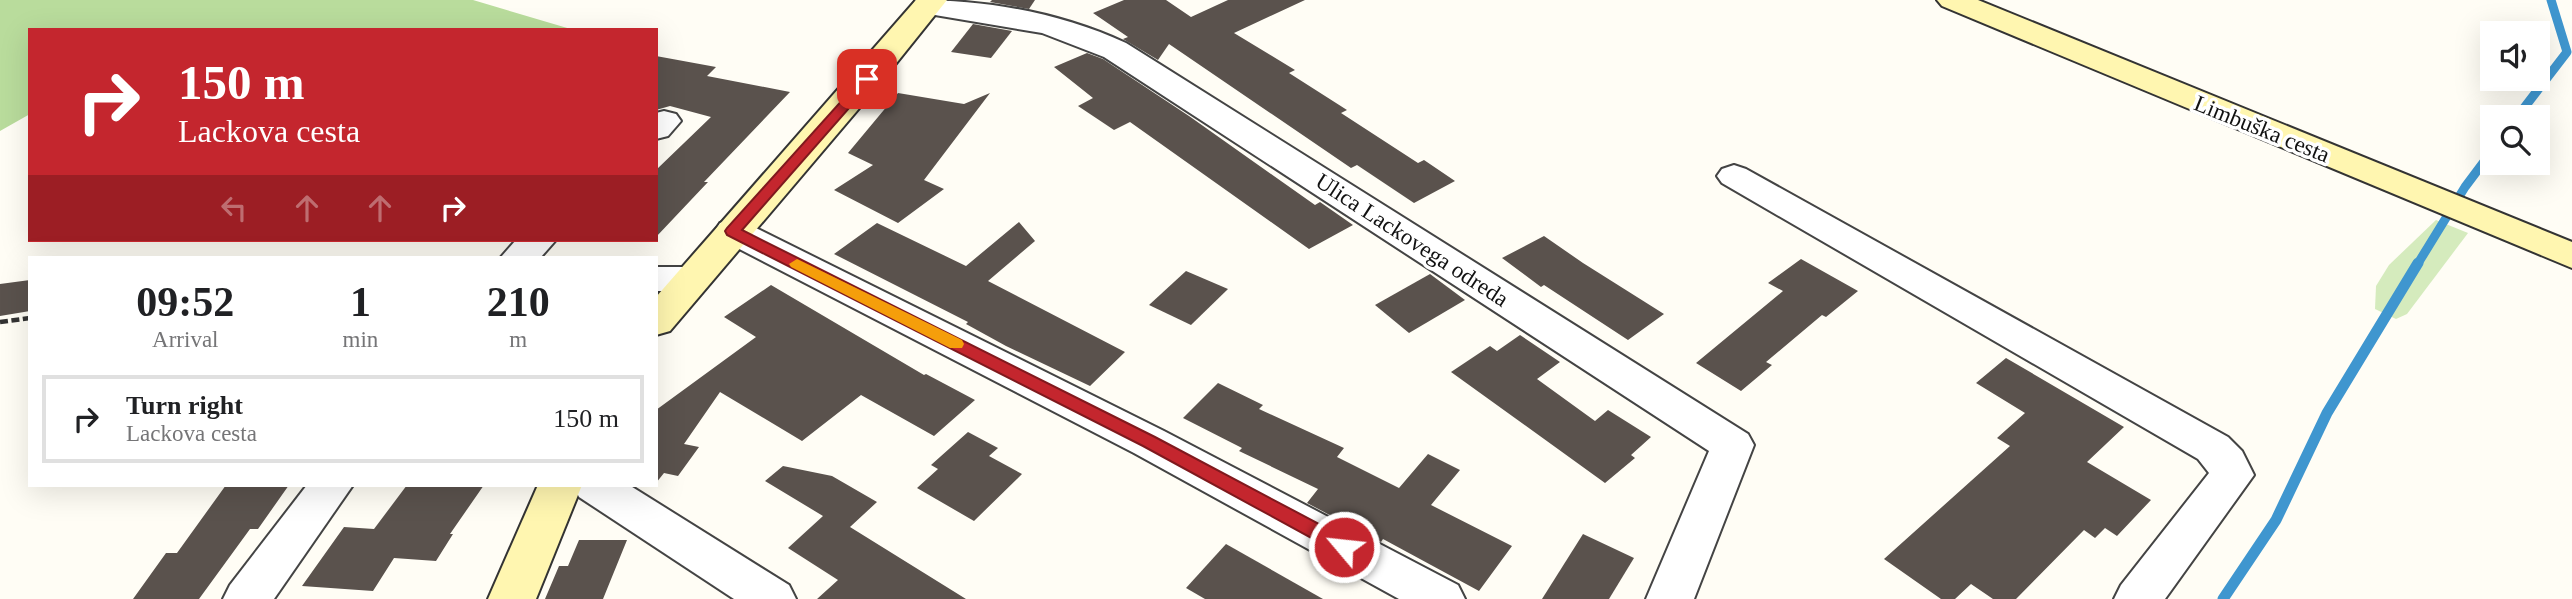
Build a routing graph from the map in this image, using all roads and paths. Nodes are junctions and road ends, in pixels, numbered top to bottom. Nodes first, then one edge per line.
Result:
1 (1952, 0) edge
2 (930, 3) edge
3 (1734, 176) dead end
4 (733, 231) junction
5 (536, 242) edge
6 (520, 256) edge
7 (2572, 256) edge
8 (673, 279) edge
9 (658, 317) edge
10 (28, 318) edge
11 (0, 322) edge
12 (330, 487) edge
13 (559, 487) edge
14 (599, 487) edge
15 (247, 599) edge
16 (512, 599) edge
17 (772, 599) edge
18 (1441, 599) edge
19 (1670, 599) edge
20 (2138, 599) edge

1 - 7 street, Limbuška cesta
2 - 4 street
2 - 19 street, Ulica Lackovega odreda
3 - 20 street
4 - 8 street
4 - 18 street
5 - 6 street
8 - 9 street
10 - 11 path
12 - 15 street
13 - 16 street
14 - 17 street

